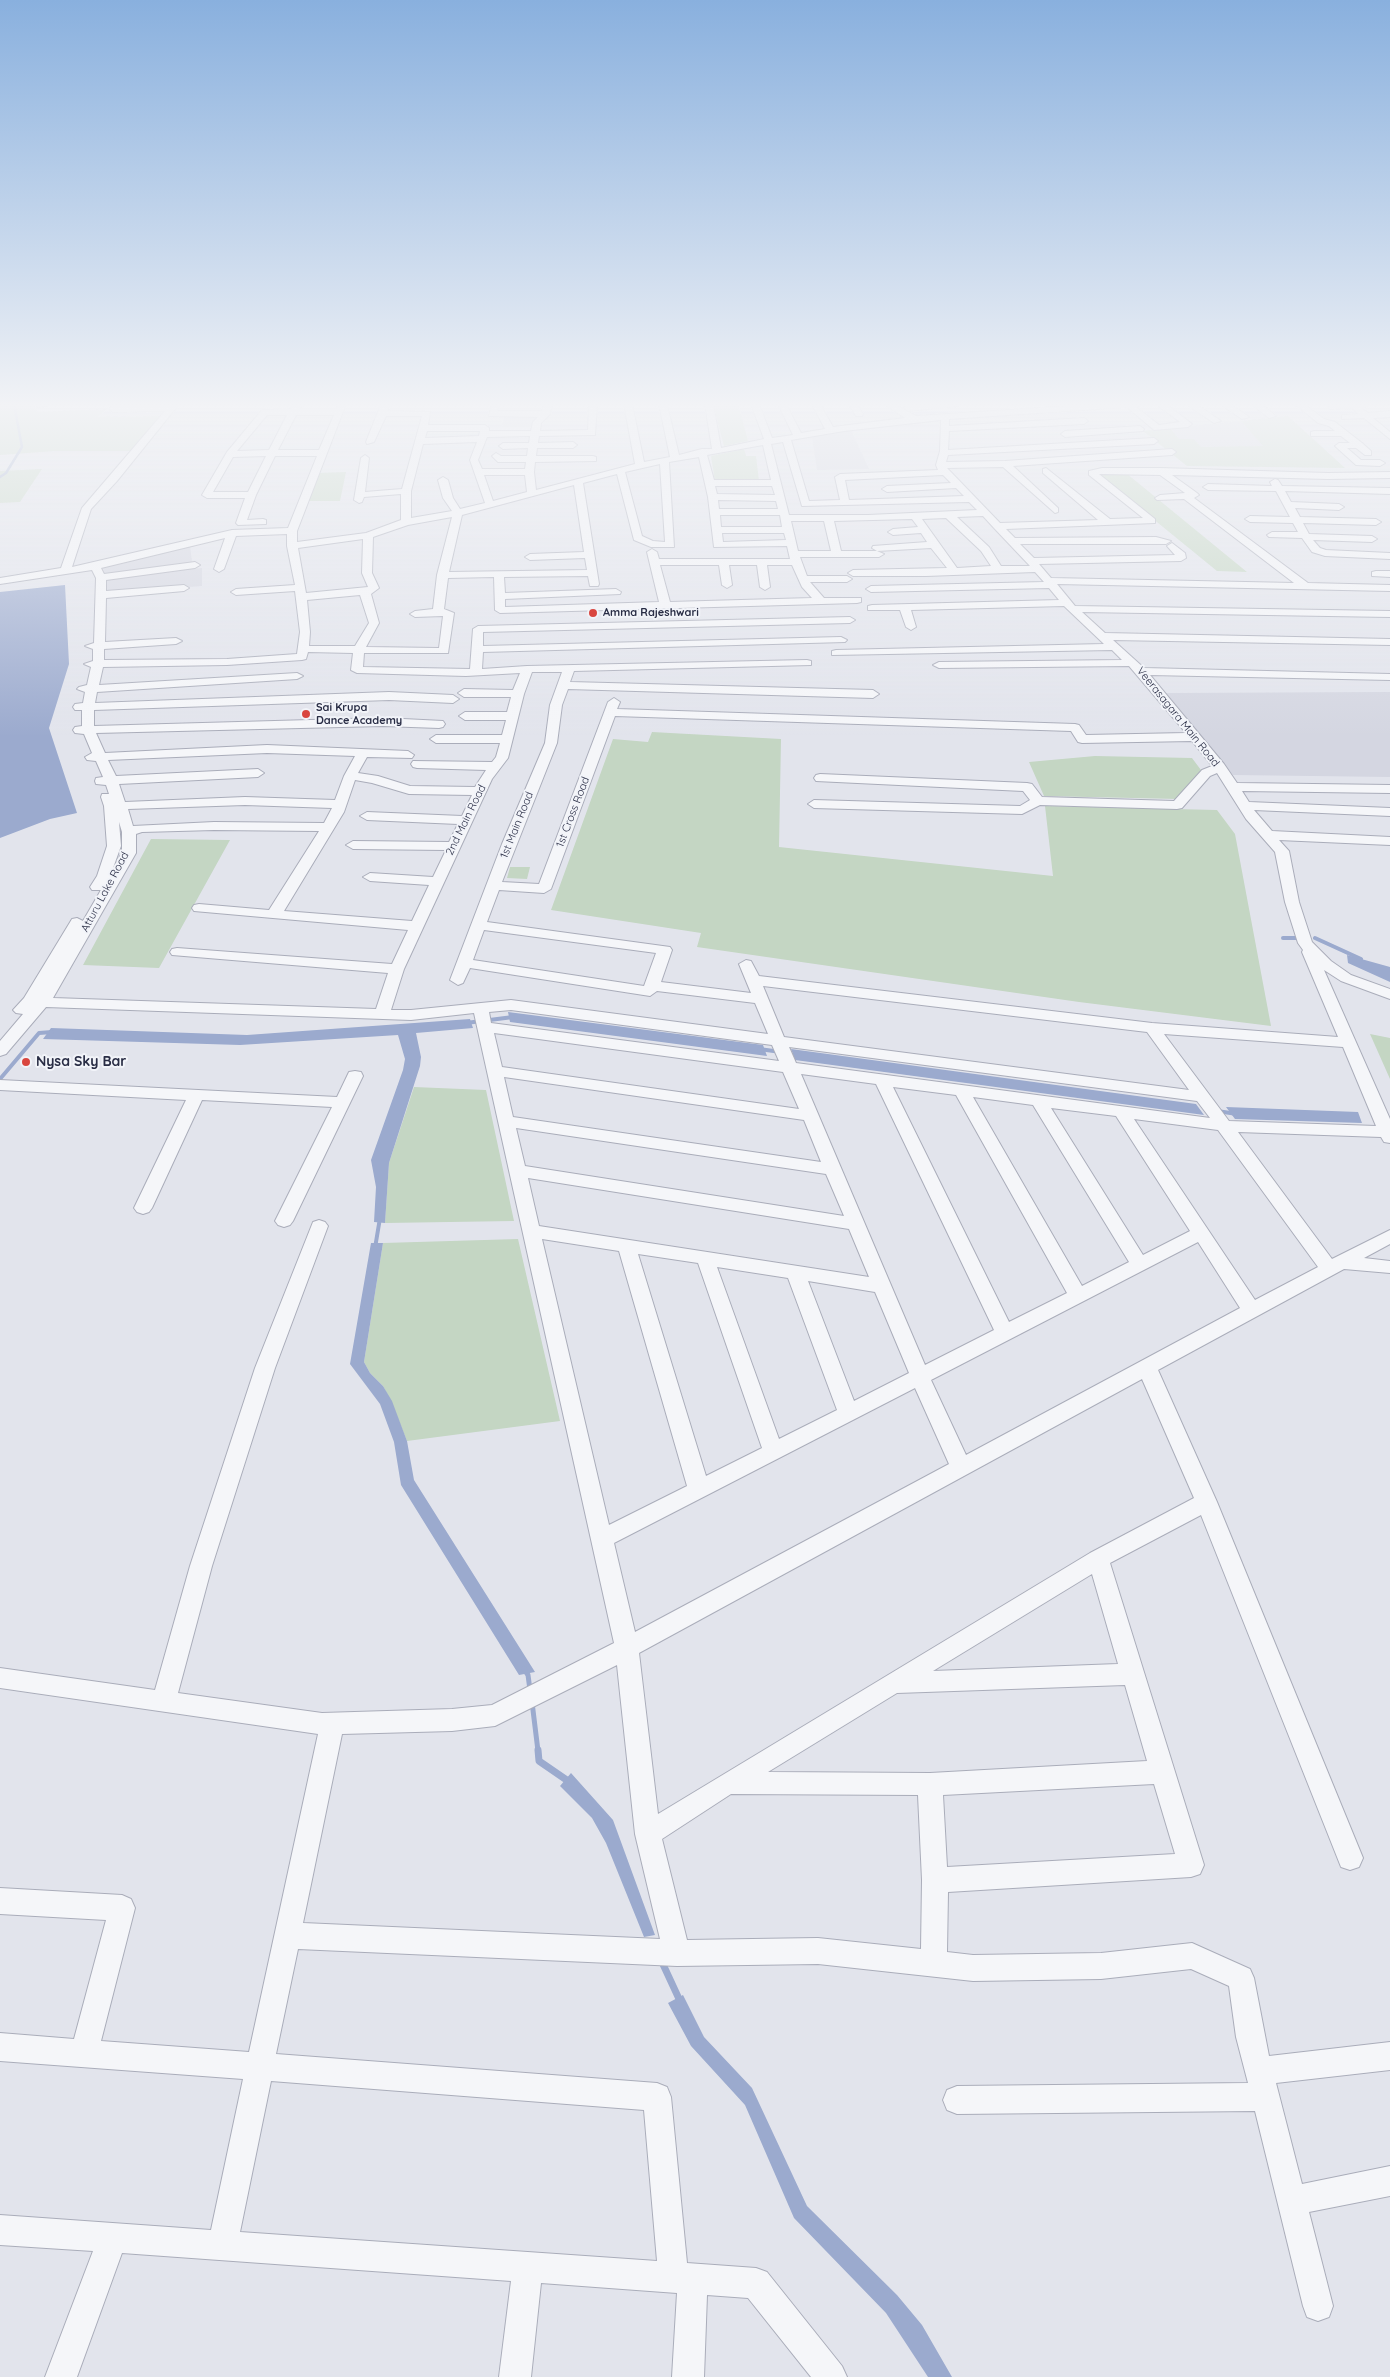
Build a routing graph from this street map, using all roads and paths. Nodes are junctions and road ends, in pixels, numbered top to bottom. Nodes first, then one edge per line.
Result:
1 (85, 515) edge
2 (97, 515) edge
3 (244, 515) edge
4 (297, 515) edge
5 (406, 515) edge
6 (447, 515) edge
7 (458, 515) edge
8 (583, 515) edge
9 (631, 515) edge
10 (668, 515) edge
11 (714, 515) edge
12 (785, 515) joint
13 (950, 515) joint
14 (987, 515) edge
15 (1098, 515) edge
16 (1143, 515) edge
17 (1210, 515) edge
18 (1294, 515) edge
19 (916, 517) junction
20 (828, 518) junction
21 (868, 518) junction
22 (1250, 519) dead end
23 (1297, 520) junction
24 (406, 522) junction
25 (1376, 522) dead end
26 (1108, 523) junction
27 (293, 526) junction
28 (997, 526) junction
29 (717, 530) junction
30 (789, 530) junction
31 (924, 530) junction
32 (893, 532) dead end
33 (232, 533) junction
34 (368, 535) junction
35 (1272, 535) dead end
36 (1306, 536) junction
37 (1372, 539) dead end
38 (1012, 541) junction
39 (792, 543) junction
40 (876, 543) junction
41 (650, 544) junction
42 (934, 545) junction
43 (292, 546) junction
44 (836, 551) dead end
45 (530, 556) dead end
46 (589, 556) junction
47 (1390, 556) edge
48 (795, 558) junction
49 (723, 561) junction
50 (761, 561) junction
51 (655, 562) junction
52 (195, 565) dead end
53 (1034, 565) junction
54 (219, 569) dead end
55 (998, 569) junction
56 (954, 570) junction
57 (65, 571) junction
58 (89, 571) junction
59 (884, 572) junction
60 (592, 573) junction
61 (1376, 574) dead end
62 (1390, 574) edge
63 (499, 575) junction
64 (442, 576) junction
65 (803, 579) junction
66 (0, 581) edge
67 (1050, 583) junction
68 (1235, 584) junction
69 (727, 585) dead end
70 (765, 586) dead end
71 (1305, 586) junction
72 (184, 588) dead end
73 (1390, 588) edge
74 (870, 589) dead end
75 (369, 591) junction
76 (236, 592) dead end
77 (301, 592) junction
78 (595, 592) junction
79 (616, 592) dead end
80 (100, 595) junction
81 (1087, 595) junction
82 (500, 596) junction
83 (857, 600) dead end
84 (821, 601) junction
85 (730, 603) junction
86 (665, 605) junction
87 (1070, 606) junction
88 (872, 608) dead end
89 (905, 608) junction
90 (438, 612) junction
91 (1252, 612) junction
92 (414, 614) dead end
93 (1390, 614) edge
94 (850, 620) dead end
95 (732, 623) junction
96 (911, 627) dead end
97 (1102, 636) junction
98 (841, 640) dead end
99 (176, 642) dead end
100 (734, 642) junction
101 (1390, 642) edge
102 (95, 646) junction
103 (1115, 647) junction
104 (477, 649) junction
105 (359, 650) junction
106 (940, 651) junction
107 (836, 653) dead end
108 (300, 662) junction
109 (807, 663) dead end
110 (94, 664) junction
111 (737, 664) junction
112 (1137, 667) junction
113 (570, 668) junction
114 (527, 669) junction
115 (476, 672) junction
116 (1390, 677) edge
117 (564, 685) junction
118 (620, 688) junction
119 (88, 689) junction
120 (518, 694) junction
121 (872, 694) dead end
122 (771, 705) junction
123 (84, 706) junction
124 (611, 712) junction
125 (465, 716) dead end
126 (512, 716) junction
127 (439, 724) dead end
128 (83, 730) junction
129 (1195, 737) junction
130 (436, 739) dead end
131 (507, 739) junction
132 (363, 753) junction
133 (95, 757) junction
134 (494, 766) junction
135 (1220, 767) junction
136 (258, 773) dead end
137 (350, 776) junction
138 (820, 778) dead end
139 (106, 781) junction
140 (1232, 787) junction
141 (1390, 789) edge
142 (480, 791) junction
143 (1038, 801) junction
144 (339, 804) junction
145 (814, 804) dead end
146 (116, 806) junction
147 (1244, 806) junction
148 (1390, 812) edge
149 (367, 816) dead end
150 (465, 820) junction
151 (328, 827) junction
152 (129, 832) junction
153 (1267, 834) junction
154 (1390, 841) edge
155 (353, 845) dead end
156 (453, 846) junction
157 (370, 877) dead end
158 (437, 881) junction
159 (493, 885) junction
160 (199, 908) dead end
161 (273, 914) junction
162 (478, 925) junction
163 (416, 926) junction
164 (1305, 943) junction
165 (177, 952) dead end
166 (463, 963) junction
167 (746, 964) dead end
168 (397, 969) junction
169 (458, 980) dead end
170 (753, 980) junction
171 (652, 986) junction
172 (1390, 994) edge
173 (761, 999) junction
174 (42, 1002) junction
175 (480, 1008) junction
176 (382, 1013) junction
177 (485, 1027) junction
178 (1152, 1028) junction
179 (0, 1035) edge
180 (1349, 1043) junction
181 (0, 1051) edge
182 (784, 1053) junction
183 (495, 1071) junction
184 (355, 1076) dead end
185 (882, 1080) junction
186 (0, 1085) edge
187 (961, 1090) junction
188 (196, 1094) junction
189 (1039, 1101) junction
190 (343, 1102) junction
191 (1213, 1111) junction
192 (1121, 1112) junction
193 (810, 1116) junction
194 (506, 1121) junction
195 (1389, 1135) edge
196 (832, 1169) junction
197 (518, 1171) junction
198 (143, 1208) dead end
199 (284, 1221) dead end
200 (855, 1224) junction
201 (319, 1226) dead end
202 (532, 1231) junction
203 (1201, 1233) junction
204 (1390, 1236) edge
205 (626, 1245) junction
206 (705, 1258) junction
207 (1140, 1264) junction
208 (1335, 1266) junction
209 (1390, 1267) edge
210 (795, 1272) junction
211 (882, 1286) junction
212 (1078, 1296) junction
213 (1252, 1311) junction
214 (1005, 1333) junction
215 (1147, 1368) junction
216 (920, 1376) junction
217 (848, 1413) junction
218 (773, 1451) junction
219 (961, 1468) junction
220 (699, 1489) junction
221 (1206, 1502) junction
222 (602, 1539) junction
223 (1098, 1560) junction
224 (628, 1648) junction
225 (1133, 1674) junction
226 (0, 1678) edge
227 (893, 1683) junction
228 (164, 1701) junction
229 (332, 1723) junction
230 (1162, 1772) junction
231 (728, 1783) junction
232 (930, 1784) junction
233 (648, 1834) junction
234 (1350, 1858) dead end
235 (935, 1880) junction
236 (0, 1901) edge
237 (287, 1935) junction
238 (677, 1953) junction
239 (934, 1964) junction
240 (0, 2047) edge
241 (84, 2054) junction
242 (1390, 2056) edge
243 (260, 2067) junction
244 (1262, 2084) junction
245 (956, 2100) dead end
246 (1390, 2181) edge
247 (1291, 2200) junction
248 (0, 2230) edge
249 (113, 2238) junction
250 (222, 2246) junction
251 (528, 2267) junction
252 (683, 2278) junction
253 (1318, 2306) dead end
254 (61, 2377) edge
255 (515, 2377) edge
256 (688, 2377) edge
257 (832, 2377) edge

1 - 57 street
2 - 58 street
3 - 27 street
4 - 27 street
5 - 24 street
6 - 24 street
7 - 64 street
8 - 46 street
9 - 41 street
10 - 41 street
11 - 29 street
12 - 20 street
12 - 30 street
13 - 19 street
13 - 55 street
14 - 28 street, Veerasagara Main Road
15 - 26 street
16 - 26 street
17 - 71 street
18 - 23 street
19 - 21 street
19 - 31 street
20 - 21 street
20 - 44 street
21 - 40 street
22 - 23 street
23 - 25 street
23 - 36 street
24 - 34 street
26 - 28 street
27 - 33 street
27 - 43 street
28 - 38 street, Veerasagara Main Road
29 - 30 street
29 - 39 street
30 - 39 street
31 - 32 street
31 - 42 street
33 - 54 street
33 - 58 street
34 - 43 street
34 - 75 street
35 - 36 street
36 - 37 street
36 - 47 street
38 - 53 street, Veerasagara Main Road
38 - 53 street
39 - 48 street
40 - 42 street
40 - 48 street
40 - 59 street
41 - 51 street
42 - 56 street
43 - 77 street
45 - 46 street
46 - 60 street
48 - 50 street
48 - 65 street
49 - 50 street
49 - 51 street
49 - 69 street
50 - 70 street
51 - 86 street
52 - 58 street
53 - 55 street
53 - 67 street, Veerasagara Main Road
55 - 56 street
56 - 59 street
57 - 58 street
57 - 66 street
58 - 80 street, Atturu Lake Road
58 - 102 street, Atturu Lake Road
59 - 65 street
60 - 63 street
60 - 78 street
61 - 62 street
63 - 64 street
63 - 82 street
64 - 90 street
65 - 84 street
67 - 74 street
67 - 81 street
67 - 87 street, Veerasagara Main Road
68 - 71 street
68 - 81 street
68 - 91 street
71 - 73 street
72 - 80 street
75 - 77 street
75 - 105 street
76 - 77 street
77 - 108 street
78 - 79 street
78 - 82 street
80 - 102 street, Atturu Lake Road
81 - 87 street
81 - 91 street
82 - 86 street
83 - 84 street
84 - 85 street
85 - 86 street
85 - 95 street
87 - 89 street
87 - 97 street, Veerasagara Main Road
88 - 89 street
89 - 96 street
90 - 92 street
90 - 105 street
91 - 93 street
94 - 95 street
95 - 100 street
95 - 104 street
97 - 101 street
97 - 103 street, Veerasagara Main Road
98 - 100 street
99 - 102 street
100 - 104 street
100 - 111 street
102 - 110 street, Atturu Lake Road
103 - 106 street
103 - 112 street, Veerasagara Main Road
104 - 115 street
105 - 108 street
105 - 115 street
106 - 107 street
106 - 112 street
108 - 110 street
108 - 119 street
109 - 111 street
110 - 119 street, Atturu Lake Road
111 - 113 street
112 - 116 street
112 - 129 street, Veerasagara Main Road
113 - 114 street
113 - 117 street, 1st Main Road
114 - 115 street
114 - 120 street, 2nd Main Road
117 - 118 street
117 - 159 street, 1st Main Road
118 - 122 street
118 - 124 street, 1st Cross Road
119 - 123 street, Atturu Lake Road
120 - 123 street
120 - 126 street, 2nd Main Road
121 - 122 street
122 - 124 street
122 - 129 street
123 - 128 street, Atturu Lake Road
124 - 159 street, 1st Cross Road
125 - 126 street
126 - 131 street, 2nd Main Road
127 - 128 street
128 - 133 street, Atturu Lake Road
129 - 135 street, Veerasagara Main Road
130 - 131 street
131 - 134 street, 2nd Main Road
132 - 133 street
132 - 134 street
132 - 137 street
133 - 139 street, Atturu Lake Road
134 - 142 street, 2nd Main Road
135 - 140 street, Veerasagara Main Road
135 - 143 street
136 - 139 street
137 - 142 street
137 - 144 street
138 - 143 street
139 - 146 street, Atturu Lake Road
140 - 141 street
140 - 147 street, Veerasagara Main Road
142 - 150 street, 2nd Main Road
143 - 145 street
144 - 146 street
144 - 151 street
146 - 152 street, Atturu Lake Road
146 - 179 street, Atturu Lake Road
147 - 148 street
147 - 153 street, Veerasagara Main Road
149 - 150 street
150 - 156 street, 2nd Main Road
151 - 152 street
151 - 161 street
152 - 174 street, Atturu Lake Road
153 - 154 street
153 - 164 street, Veerasagara Main Road
155 - 156 street
156 - 158 street, 2nd Main Road
157 - 158 street
158 - 163 street, 2nd Main Road
159 - 162 street, 1st Main Road
160 - 161 street
161 - 163 street
162 - 166 street, 1st Main Road
162 - 171 street
163 - 168 street, 2nd Main Road
164 - 172 street, Veerasagara Main Road
164 - 180 street
165 - 168 street
166 - 169 street, 1st Main Road
166 - 171 street
167 - 170 street
168 - 176 street, 2nd Main Road
170 - 173 street
170 - 178 street
171 - 173 street
173 - 182 street
174 - 176 street
174 - 181 street, Atturu Lake Road
175 - 176 street
175 - 177 street
175 - 182 street
177 - 182 street
177 - 183 street
178 - 180 street
178 - 191 street
180 - 195 street
182 - 185 street
182 - 191 street
182 - 193 street
183 - 193 street
183 - 194 street
184 - 190 street
185 - 187 street
185 - 214 street
186 - 188 street
187 - 189 street
187 - 212 street
188 - 190 street
188 - 198 street
189 - 192 street
189 - 207 street
190 - 199 street
191 - 192 street
191 - 195 street
191 - 208 street
192 - 203 street
193 - 196 street
194 - 196 street
194 - 197 street
196 - 200 street
197 - 200 street
197 - 202 street
200 - 211 street
201 - 228 street
202 - 205 street
202 - 222 street
203 - 207 street
203 - 213 street
204 - 208 street
205 - 206 street
205 - 220 street
206 - 210 street
206 - 218 street
207 - 212 street
208 - 209 street
208 - 213 street
210 - 211 street
210 - 217 street
211 - 216 street
212 - 214 street
213 - 215 street
214 - 216 street
215 - 219 street
215 - 221 street
216 - 217 street
216 - 219 street
217 - 218 street
218 - 220 street
219 - 224 street
220 - 222 street
221 - 223 street
221 - 234 street
222 - 224 street
223 - 225 street
223 - 227 street
224 - 229 street
224 - 233 street
225 - 227 street
225 - 230 street
226 - 228 street
227 - 231 street
228 - 229 street
229 - 237 street
230 - 232 street
230 - 235 street
231 - 232 street
231 - 233 street
232 - 235 street
233 - 238 street
235 - 239 street
236 - 241 street
237 - 238 street
237 - 243 street
238 - 239 street
239 - 244 street
240 - 241 street
241 - 243 street
242 - 244 street
243 - 250 street
243 - 252 street
244 - 245 street
244 - 247 street
246 - 247 street
247 - 253 street
248 - 249 street
249 - 250 street
249 - 254 street
250 - 251 street
251 - 252 street
251 - 255 street
252 - 256 street
252 - 257 street

